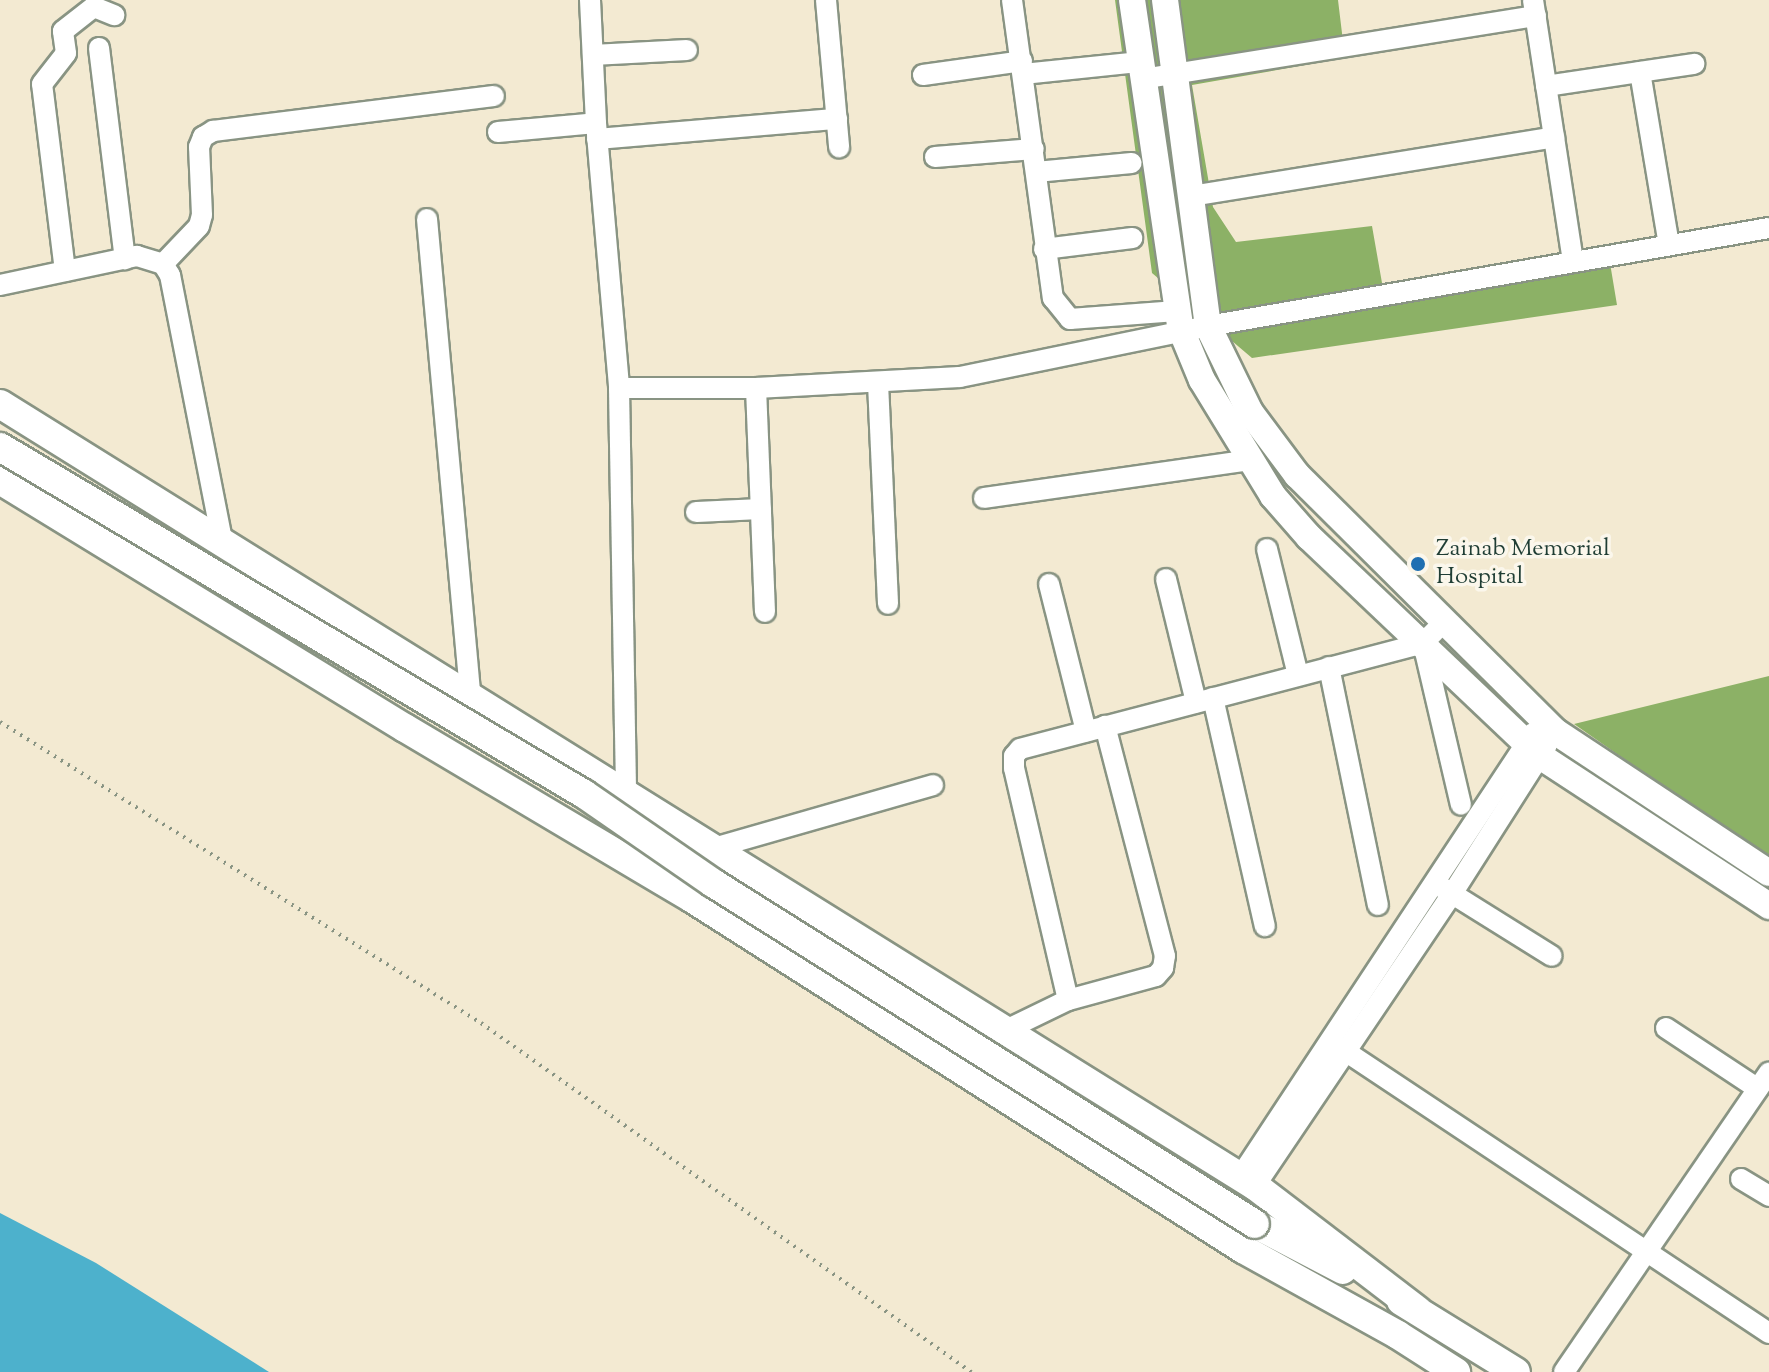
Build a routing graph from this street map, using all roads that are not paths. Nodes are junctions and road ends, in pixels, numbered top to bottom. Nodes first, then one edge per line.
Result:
1 (590, 0) edge
2 (826, 0) edge
3 (1012, 0) edge
4 (1132, 0) edge
5 (1165, 0) edge
6 (1534, 8) edge
7 (114, 15) dead end
8 (99, 48) dead end
9 (687, 50) dead end
10 (593, 55) junction
11 (1694, 64) dead end
12 (1022, 68) junction
13 (1141, 71) junction
14 (1174, 72) junction
15 (1640, 72) junction
16 (923, 75) dead end
17 (1546, 86) junction
18 (494, 96) dead end
19 (837, 119) junction
20 (597, 131) junction
21 (498, 132) dead end
22 (1554, 137) junction
23 (839, 147) dead end
24 (1034, 149) junction
25 (935, 157) dead end
26 (1132, 163) dead end
27 (1036, 172) junction
28 (1191, 196) junction
29 (427, 219) dead end
30 (1769, 228) edge
31 (1132, 238) dead end
32 (1669, 245) junction
33 (1044, 249) junction
34 (125, 259) junction
35 (1573, 262) junction
36 (163, 264) junction
37 (65, 271) junction
38 (0, 285) edge
39 (1180, 322) junction
40 (1208, 326) junction
41 (878, 383) junction
42 (619, 388) junction
43 (756, 388) junction
44 (0, 404) edge
45 (0, 447) edge
46 (1250, 460) junction
47 (0, 464) edge
48 (0, 480) edge
49 (984, 498) dead end
50 (761, 509) junction
51 (696, 512) dead end
52 (223, 544) junction
53 (1267, 549) dead end
54 (1166, 579) dead end
55 (1049, 584) dead end
56 (888, 604) dead end
57 (765, 612) dead end
58 (1445, 621) junction
59 (1423, 643) junction
60 (1329, 667) junction
61 (1298, 675) junction
62 (471, 700) junction
63 (1204, 700) junction
64 (1549, 725) junction
65 (1096, 729) junction
66 (1533, 750) junction
67 (933, 785) dead end
68 (626, 797) junction
69 (1461, 805) dead end
70 (715, 852) junction
71 (1769, 873) edge
72 (657, 877) junction
73 (1435, 882) junction
74 (1452, 894) junction
75 (693, 899) junction
76 (1378, 905) dead end
77 (1769, 906) edge
78 (1265, 926) dead end
79 (1552, 956) dead end
80 (1068, 1000) junction
81 (1666, 1028) dead end
82 (1004, 1031) junction
83 (1337, 1046) junction
84 (1764, 1081) edge
85 (1741, 1179) dead end
86 (1248, 1182) junction
87 (1769, 1196) edge
88 (1647, 1252) junction
89 (1417, 1310) junction
90 (1769, 1333) edge
91 (1456, 1372) edge
92 (1516, 1372) edge
93 (1564, 1372) edge

1 - 10 street
2 - 19 street
3 - 12 street
4 - 13 street
5 - 14 street
6 - 14 street
6 - 17 street
7 - 37 street
8 - 34 street
9 - 10 street
10 - 20 street
11 - 15 street
12 - 13 street
12 - 16 street
12 - 24 street
13 - 14 street
13 - 39 street
14 - 28 street
15 - 17 street
15 - 32 street
17 - 22 street
18 - 36 street
19 - 20 street
19 - 23 street
20 - 21 street
20 - 42 street
22 - 28 street
22 - 35 street
24 - 25 street
24 - 27 street
26 - 27 street
27 - 33 street
28 - 40 street
29 - 62 street
30 - 32 street
31 - 33 street
32 - 35 street
33 - 39 street
34 - 36 street
34 - 37 street
35 - 40 street
36 - 52 street
37 - 38 street
39 - 40 street
39 - 41 street
39 - 46 street
40 - 58 street
41 - 43 street
41 - 56 street
42 - 43 street
42 - 68 street
43 - 50 street
44 - 52 main road
45 - 89 main road, bridge
46 - 49 street
46 - 59 street
47 - 72 main road
48 - 72 main road
50 - 51 street
50 - 57 street
52 - 62 main road
53 - 61 street
54 - 63 street
55 - 65 street
58 - 59 street
58 - 64 street
59 - 60 street
59 - 66 street
59 - 69 street
60 - 61 street
60 - 76 street
61 - 63 street
62 - 68 main road
63 - 65 street
63 - 78 street
64 - 66 street
64 - 71 street
65 - 80 street
65 - 80 street
66 - 73 street
66 - 74 street
66 - 77 street
67 - 70 street
68 - 70 main road
70 - 75 main road
70 - 82 main road
72 - 75 main road
73 - 74 street
73 - 83 street
74 - 79 street
74 - 83 street
75 - 91 main road
80 - 82 street
81 - 84 street
82 - 86 main road
83 - 86 street
83 - 88 street
84 - 88 street
85 - 87 street
86 - 89 main road
88 - 90 street
88 - 93 street
89 - 92 main road

